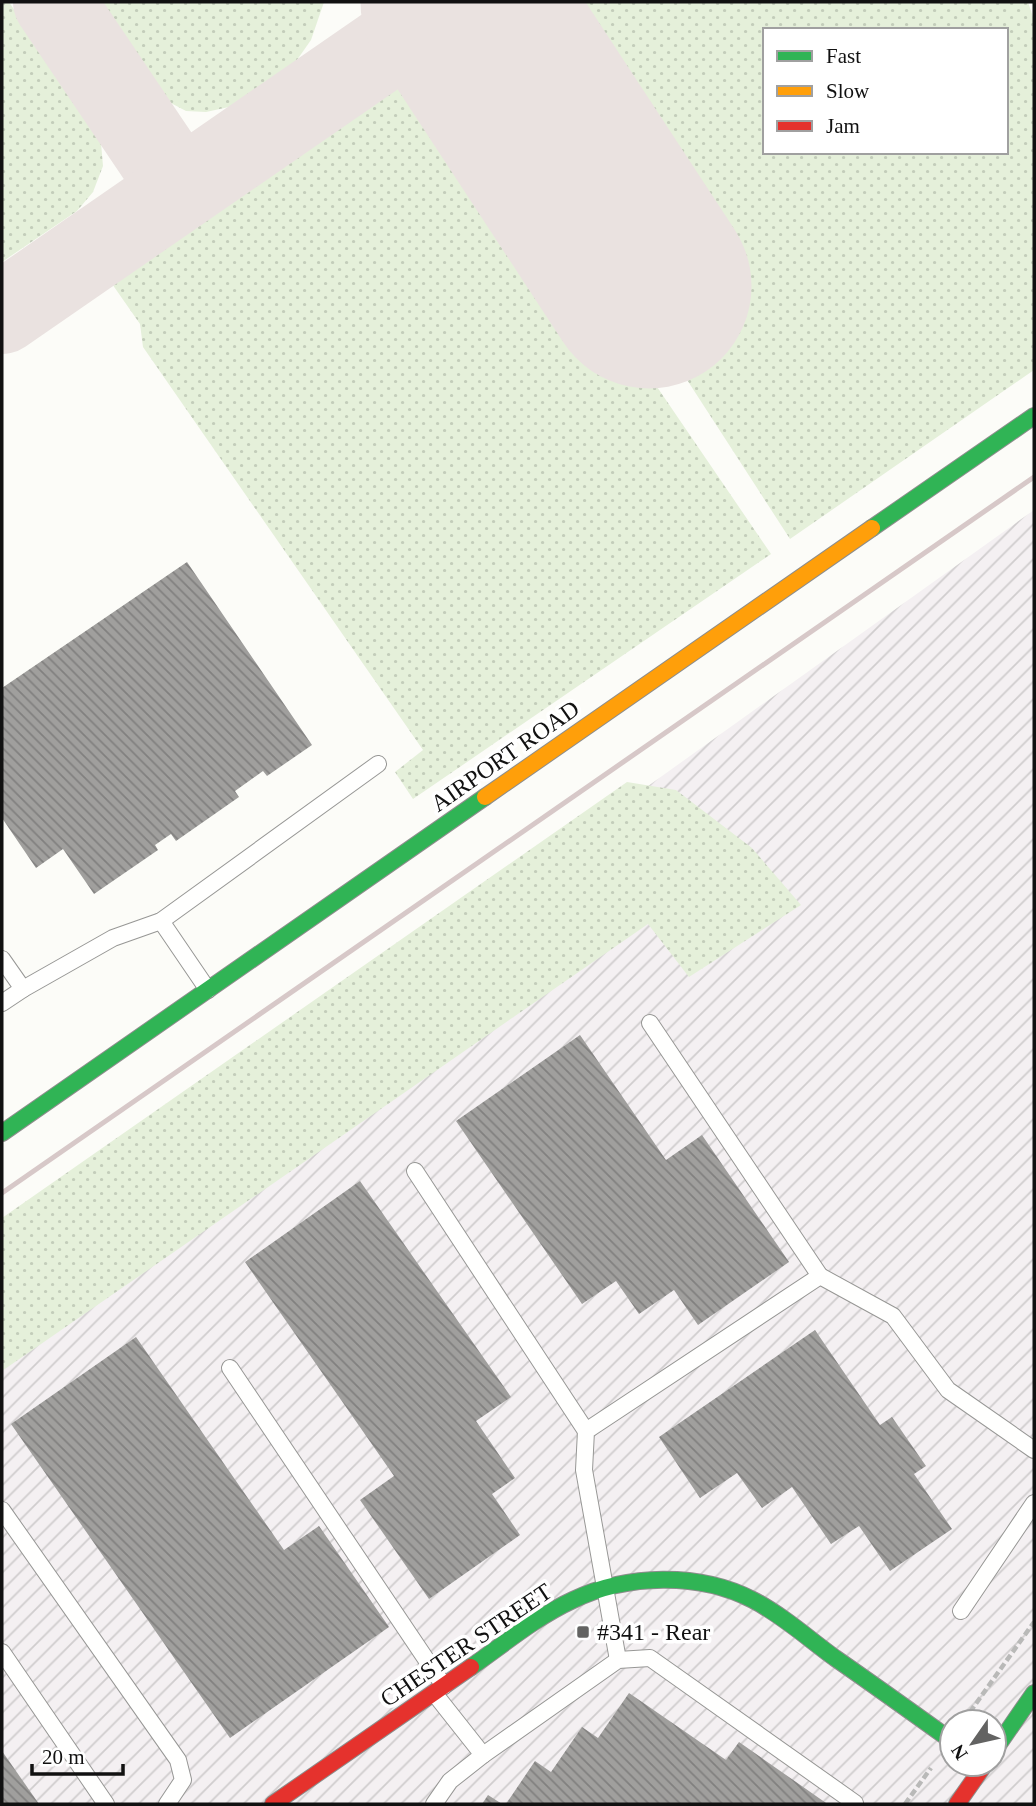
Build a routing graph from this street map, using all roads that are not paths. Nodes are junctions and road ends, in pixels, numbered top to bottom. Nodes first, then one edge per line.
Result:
1 (1034, 416) edge
2 (378, 764) dead end
3 (161, 921) junction
4 (2, 959) edge
5 (23, 989) junction
6 (208, 990) junction
7 (2, 1003) edge
8 (649, 1023) dead end
9 (2, 1133) edge
10 (415, 1171) dead end
11 (820, 1276) junction
12 (230, 1368) dead end
13 (586, 1431) junction
14 (1034, 1450) edge
15 (1034, 1503) edge
16 (2, 1510) edge
17 (606, 1587) junction
18 (961, 1611) dead end
19 (2, 1651) edge
20 (618, 1660) junction
21 (439, 1689) junction
22 (1034, 1693) edge
23 (938, 1731) edge
24 (1008, 1731) edge
25 (483, 1755) junction
26 (975, 1778) edge
27 (106, 1804) edge
28 (167, 1804) edge
29 (273, 1804) edge
30 (434, 1804) edge
31 (854, 1804) edge
32 (957, 1804) edge

1 - 6 street, AIRPORT ROAD
2 - 3 lane
3 - 5 lane
3 - 6 lane
4 - 5 lane
5 - 7 lane
6 - 9 street, AIRPORT ROAD
8 - 11 lane
10 - 13 lane
11 - 13 lane
11 - 14 lane
12 - 21 lane
13 - 17 lane
15 - 18 lane
16 - 28 lane
17 - 20 lane
17 - 21 street, CHESTER STREET
17 - 23 street, CHESTER STREET
19 - 27 lane
20 - 25 lane
20 - 31 lane
21 - 25 lane
21 - 29 street, CHESTER STREET
22 - 24 street
25 - 30 lane
26 - 32 street

